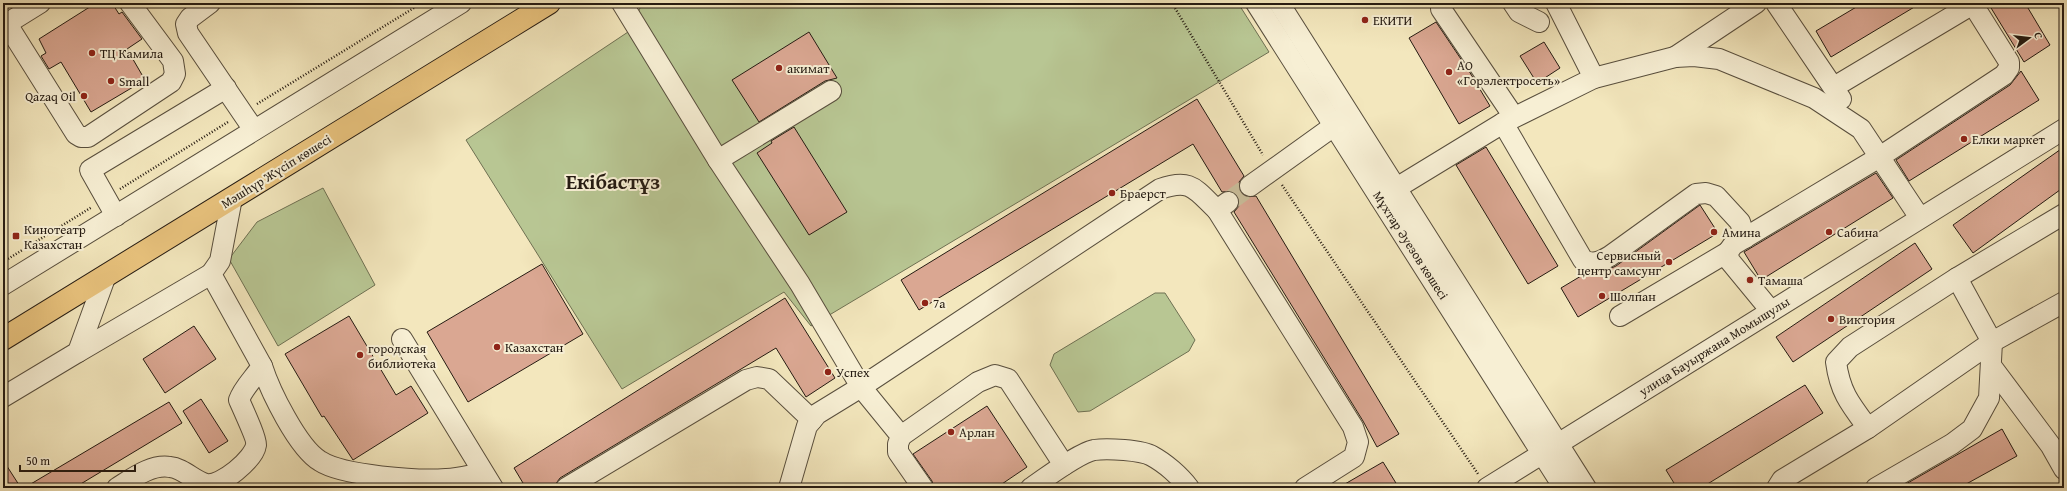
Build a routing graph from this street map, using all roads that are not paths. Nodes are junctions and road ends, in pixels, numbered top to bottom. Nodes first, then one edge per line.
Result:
1 (40, 3) edge
2 (130, 3) edge
3 (184, 3) edge
4 (210, 3) edge
5 (461, 3) edge
6 (549, 3) edge
7 (622, 3) edge
8 (1256, 3) edge
9 (1279, 3) edge
10 (1441, 3) edge
11 (1513, 3) edge
12 (1556, 3) edge
13 (1756, 3) edge
14 (1776, 3) edge
15 (1973, 4) edge
16 (1539, 22) dead end
17 (186, 24) junction
18 (5, 25) edge
19 (1675, 57) junction
20 (1594, 78) junction
21 (1834, 87) junction
22 (226, 88) junction
23 (831, 91) dead end
24 (1342, 120) junction
25 (1509, 120) junction
26 (1861, 129) junction
27 (2064, 129) edge
28 (254, 130) junction
29 (1878, 158) junction
30 (718, 160) junction
31 (1250, 186) tunnel mouth
32 (1388, 193) junction
33 (232, 198) junction
34 (2064, 214) edge
35 (116, 216) junction
36 (1920, 218) junction
37 (1745, 238) junction
38 (1728, 252) junction
39 (211, 274) junction
40 (106, 275) junction
41 (1957, 278) junction
42 (3, 285) edge
43 (2064, 302) edge
44 (1771, 311) junction
45 (1620, 316) dead end
46 (3, 339) edge
47 (402, 339) dead end
48 (1992, 342) junction
49 (78, 352) junction
50 (262, 366) junction
51 (1992, 367) junction
52 (861, 388) junction
53 (3, 397) edge
54 (812, 420) junction
55 (1868, 428) junction
56 (901, 436) junction
57 (1551, 448) junction
58 (1064, 466) junction
59 (2064, 469) edge
60 (488, 481) edge
61 (117, 488) edge
62 (566, 488) edge
63 (789, 488) edge
64 (923, 488) edge
65 (1031, 488) edge
66 (1189, 488) edge
67 (1305, 488) edge
68 (1487, 488) edge
69 (1564, 488) edge
70 (1586, 488) edge
71 (1777, 488) edge
72 (1876, 488) edge

1 - 18 street
2 - 18 street
3 - 17 street
4 - 17 street
5 - 28 street
6 - 33 main road, Мәшһүр Жүсіп көшесі
7 - 30 street
8 - 24 street, Мұхтар Әуезов көшесі
9 - 24 street, Мұхтар Әуезов көшесі
10 - 25 street
11 - 16 street
12 - 20 street
13 - 19 street
14 - 21 street
15 - 21 street
15 - 29 street
17 - 22 street
19 - 20 street
19 - 26 street
20 - 25 street
21 - 26 street
22 - 28 street
22 - 35 street
23 - 30 street
24 - 31 street
24 - 32 street, Мұхтар Әуезов көшесі
25 - 32 street
25 - 37 street
26 - 29 street
27 - 36 street, улица Бауыржана Момышулы
28 - 35 street
29 - 36 street
29 - 37 street
30 - 52 street
32 - 57 street, Мұхтар Әуезов көшесі
33 - 39 street
33 - 40 main road, Мәшһүр Жүсіп көшесі
34 - 41 street
35 - 42 street
36 - 44 street, улица Бауыржана Момышулы
37 - 38 street
38 - 44 street
38 - 45 street
39 - 49 street
39 - 50 street
40 - 46 main road, Мәшһүр Жүсіп көшесі
40 - 49 street
41 - 48 street
41 - 55 street
43 - 48 street
44 - 57 street, улица Бауыржана Момышулы
47 - 60 street
48 - 51 street
48 - 55 street
49 - 53 street
50 - 60 street
50 - 61 street
51 - 59 street
51 - 72 street
52 - 54 street
52 - 56 street
52 - 67 street
54 - 62 street
54 - 63 street
55 - 71 street
56 - 58 street
56 - 64 street
57 - 68 street, улица Бауыржана Момышулы
57 - 69 street, Мұхтар Әуезов көшесі
57 - 70 street, Мұхтар Әуезов көшесі
58 - 65 street
58 - 66 street

